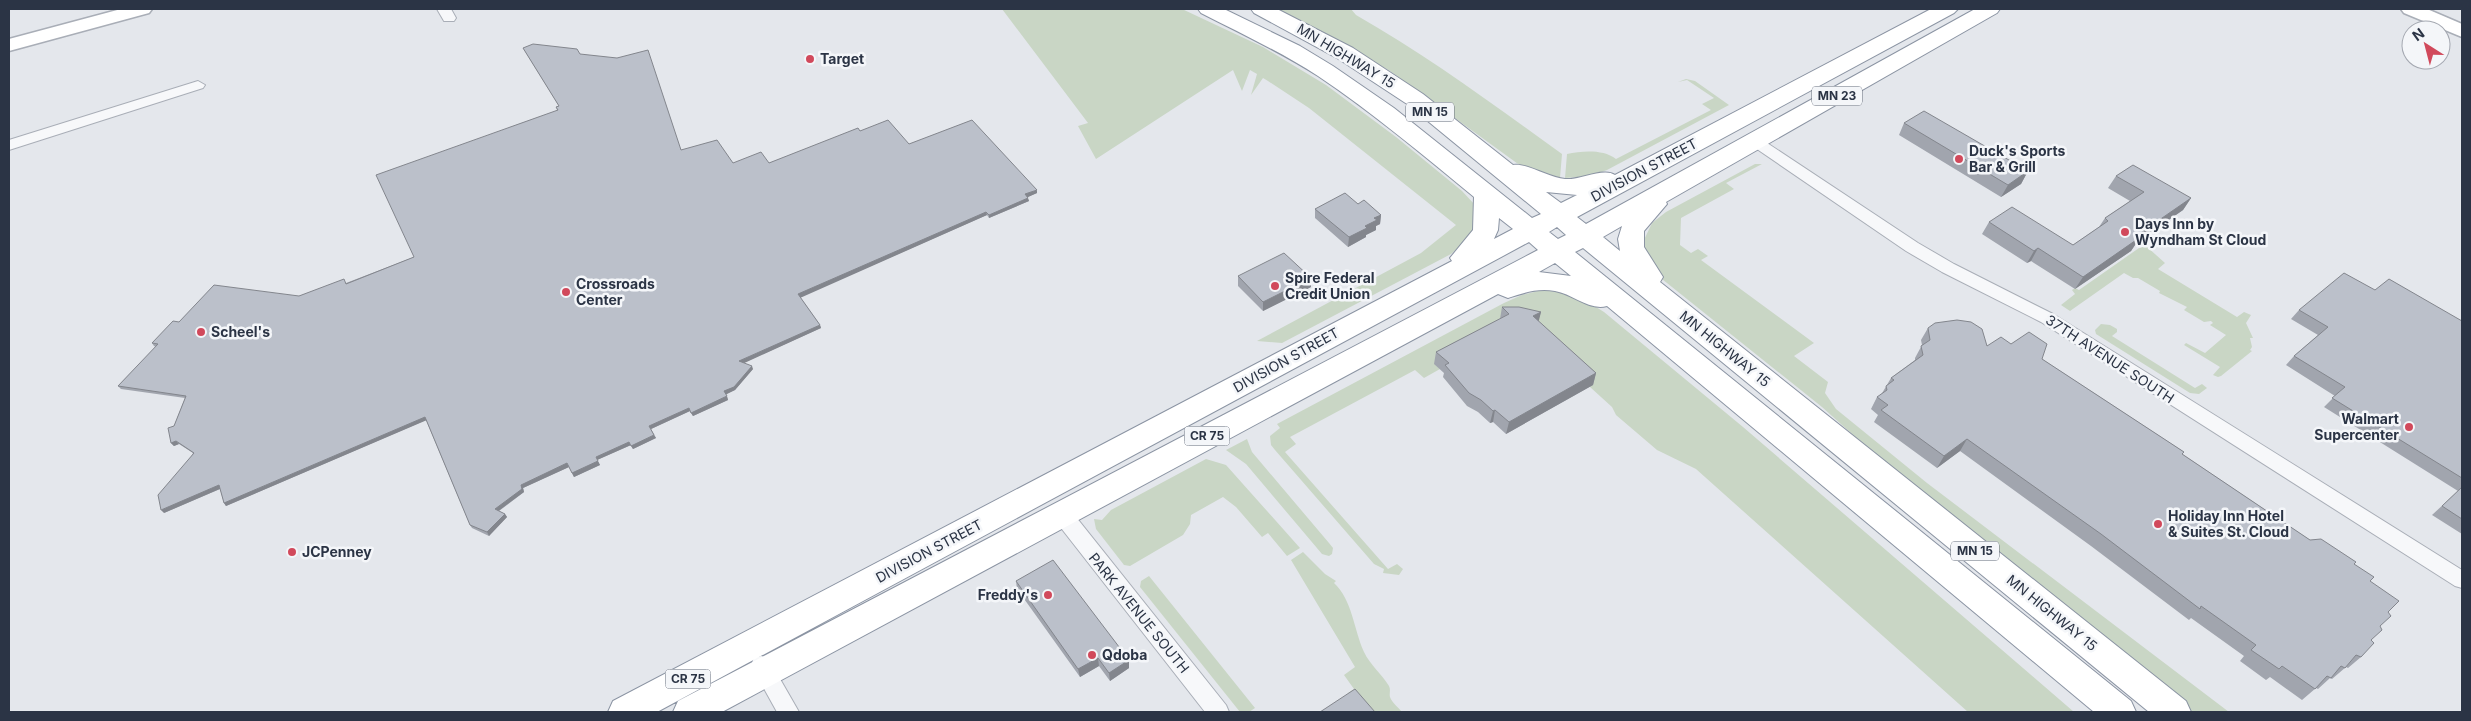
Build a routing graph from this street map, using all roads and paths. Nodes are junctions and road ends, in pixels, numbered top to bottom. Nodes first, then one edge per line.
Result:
1 (97, 9) edge
2 (142, 9) edge
3 (1208, 9) edge
4 (1261, 9) edge
5 (1947, 9) edge
6 (1990, 9) edge
7 (2411, 9) edge
8 (2439, 9) edge
9 (2462, 19) edge
10 (2462, 31) edge
11 (12, 41) edge
12 (198, 84) dead end
13 (1756, 142) junction
14 (9, 145) edge
15 (1687, 147) junction
16 (1476, 148) junction
17 (1683, 182) junction
18 (1486, 194) junction
19 (1558, 215) junction
20 (1530, 230) junction
21 (1585, 236) junction
22 (1556, 250) junction
23 (1449, 272) junction
24 (1673, 306) junction
25 (1388, 341) junction
26 (1669, 342) junction
27 (1061, 513) junction
28 (2462, 580) edge
29 (758, 659) junction
30 (625, 712) edge
31 (690, 712) edge
32 (788, 712) edge
33 (1218, 712) edge
34 (2119, 712) edge
35 (2174, 712) edge

1 - 11 main road
2 - 11 main road
3 - 18 highway, MN HIGHWAY 15 / MN 15
4 - 16 highway, MN HIGHWAY 15 / MN 15
5 - 15 highway, DIVISION STREET / MN 23
6 - 13 highway, DIVISION STREET / MN 23
7 - 10 main road
8 - 9 main road
12 - 14 street
13 - 17 highway, DIVISION STREET / MN 23
13 - 28 street, 37TH AVENUE SOUTH
15 - 16 highway
15 - 19 highway, DIVISION STREET / MN 23
16 - 19 highway, MN HIGHWAY 15 / MN 15
17 - 21 highway, DIVISION STREET / MN 23
17 - 24 highway
18 - 20 highway, MN HIGHWAY 15 / MN 15
18 - 23 highway
19 - 20 highway, DIVISION STREET / MN 23
19 - 21 highway, MN HIGHWAY 15 / MN 15
20 - 22 highway, MN HIGHWAY 15 / MN 15
20 - 23 highway, DIVISION STREET / CR 75
21 - 22 highway, DIVISION STREET / MN 23
21 - 24 highway, MN HIGHWAY 15 / MN 15
22 - 25 highway, DIVISION STREET / CR 75
22 - 26 highway, MN HIGHWAY 15 / MN 15
23 - 29 highway, DIVISION STREET / CR 75
24 - 35 highway, MN HIGHWAY 15 / MN 15
25 - 26 highway
25 - 27 highway, DIVISION STREET / CR 75
26 - 34 highway, MN HIGHWAY 15 / MN 15
27 - 29 highway, DIVISION STREET / CR 75
27 - 33 street, PARK AVENUE SOUTH
29 - 30 highway, DIVISION STREET / CR 75
29 - 31 highway, DIVISION STREET / CR 75
29 - 32 street

